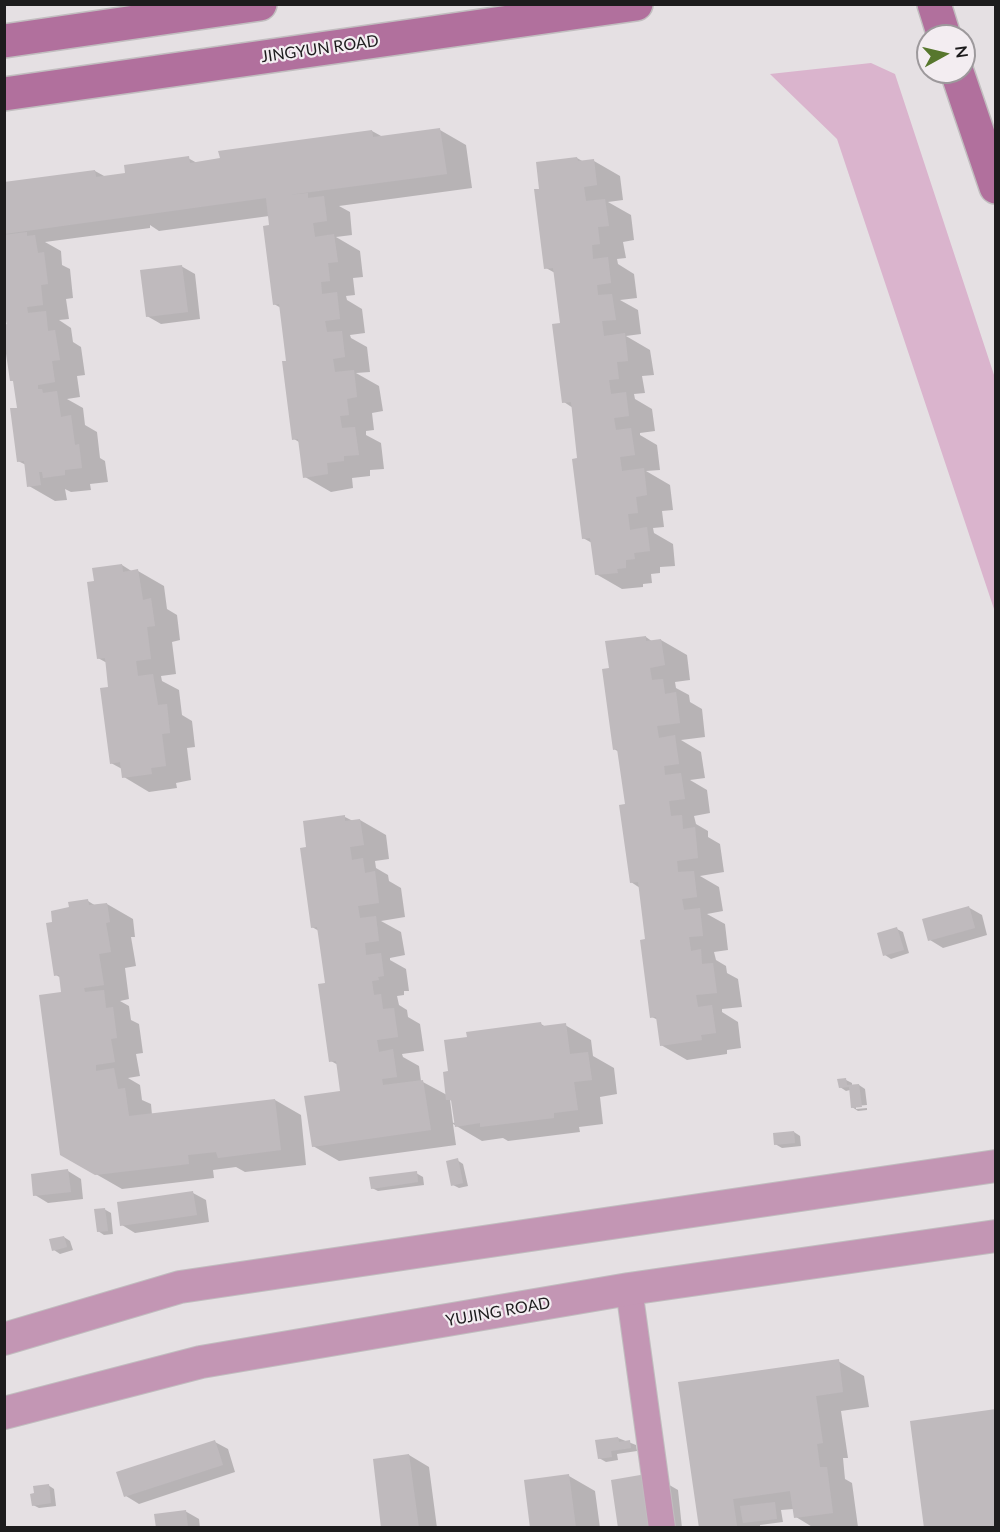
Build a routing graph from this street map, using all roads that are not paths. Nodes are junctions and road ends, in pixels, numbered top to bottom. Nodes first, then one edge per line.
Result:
1 (260, 4) edge
2 (636, 4) edge
3 (934, 4) edge
4 (940, 24) edge
5 (4, 41) edge
6 (961, 84) edge
7 (4, 94) edge
8 (996, 187) edge
9 (996, 1166) edge
10 (996, 1236) edge
11 (629, 1289) junction
12 (4, 1339) edge
13 (4, 1413) edge
14 (662, 1527) edge

1 - 5 main road
2 - 7 main road, JINGYUN ROAD
3 - 4 main road
6 - 8 main road
9 - 12 street
10 - 11 street, YUJING ROAD
11 - 13 street, YUJING ROAD
11 - 14 street

